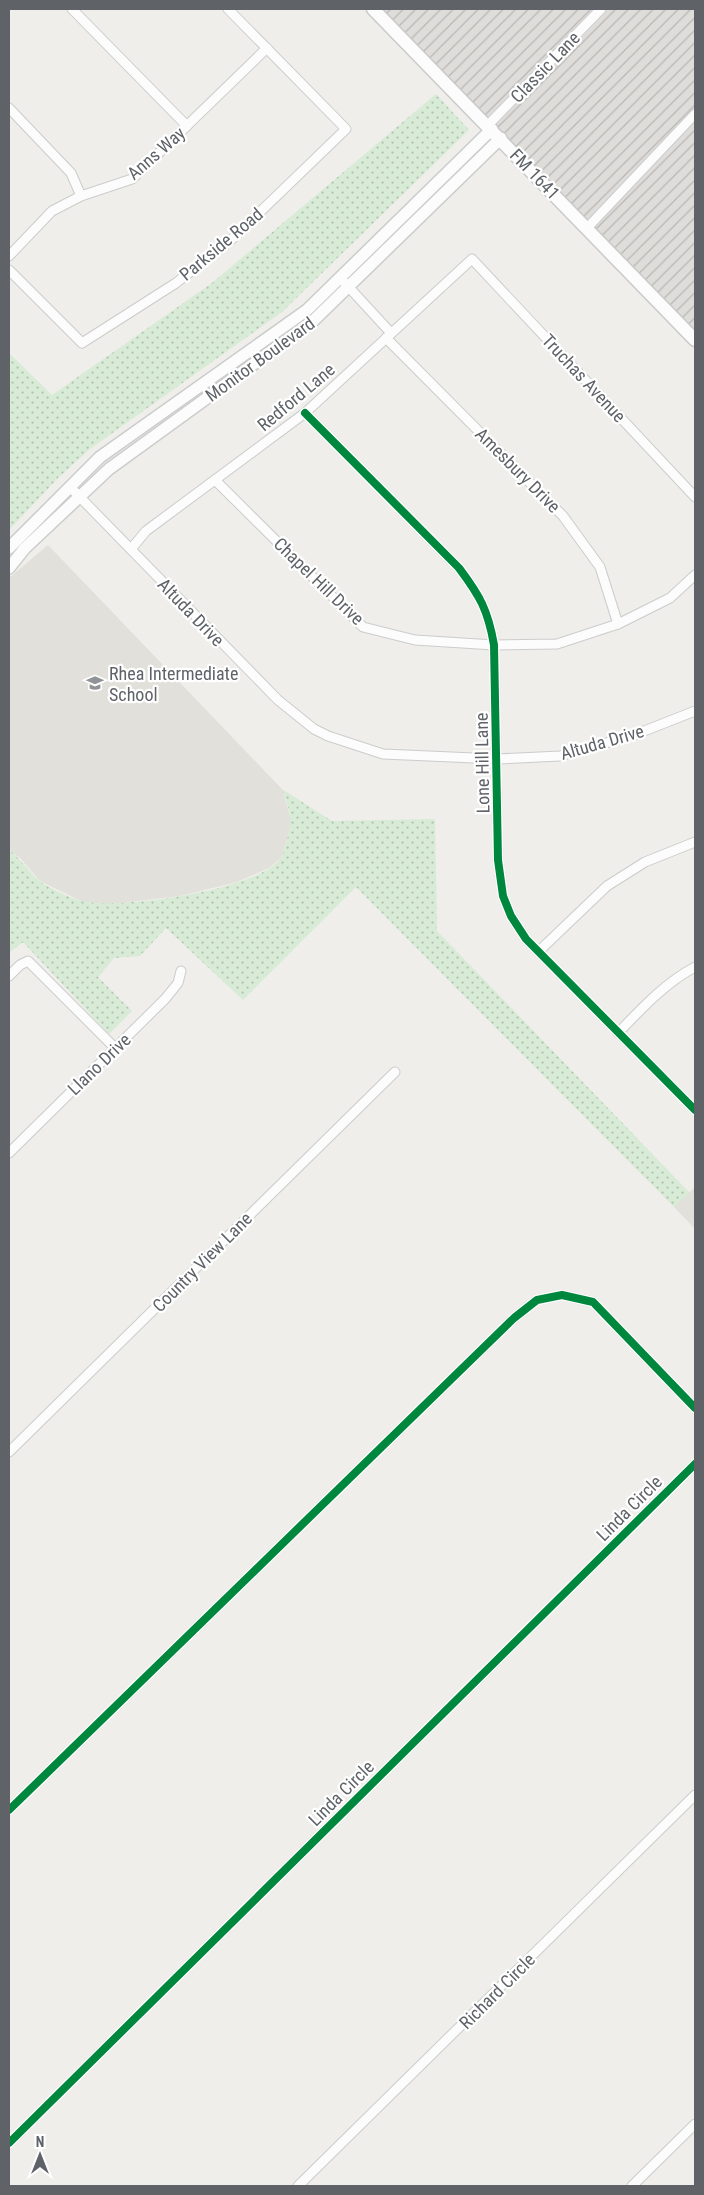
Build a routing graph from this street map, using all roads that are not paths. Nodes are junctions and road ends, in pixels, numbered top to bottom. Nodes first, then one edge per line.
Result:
1 (72, 9) edge
2 (228, 9) edge
3 (374, 9) edge
4 (602, 9) edge
5 (267, 48) junction
6 (9, 108) edge
7 (695, 114) edge
8 (187, 126) junction
9 (494, 130) junction
10 (80, 196) junction
11 (587, 228) junction
12 (9, 256) edge
13 (472, 258) joint
14 (9, 270) edge
15 (340, 278) junction
16 (348, 287) junction
17 (388, 336) junction
18 (695, 340) edge
19 (305, 413) junction
20 (215, 480) junction
21 (70, 486) junction
22 (80, 496) junction
23 (695, 497) edge
24 (9, 548) edge
25 (131, 549) junction
26 (9, 568) edge
27 (695, 575) edge
28 (618, 624) junction
29 (494, 646) junction
30 (695, 711) edge
31 (497, 759) junction
32 (695, 842) edge
33 (539, 951) junction
34 (695, 967) edge
35 (181, 971) dead end
36 (9, 976) edge
37 (618, 1033) junction
38 (115, 1048) junction
39 (395, 1072) dead end
40 (695, 1110) edge
41 (9, 1153) edge
42 (695, 1408) edge
43 (9, 1452) edge
44 (695, 1464) edge
45 (695, 1796) edge
46 (9, 1810) edge
47 (695, 2124) edge
48 (9, 2143) edge
49 (298, 2186) edge
50 (632, 2186) edge

1 - 8 street
2 - 5 street
3 - 9 main road, FM 1641 / FM 1641
4 - 9 street, Classic Lane
5 - 8 street, Anns Way
5 - 14 street, Parkside Road
6 - 10 street
7 - 11 street
8 - 10 street, Anns Way
9 - 11 main road, FM 1641 / FM 1641
9 - 15 street, Monitor Boulevard
9 - 16 street, Monitor Boulevard
10 - 12 street, Anns Way
11 - 18 main road, FM 1641 / FM 1641
13 - 17 street, Redford Lane
13 - 23 street, Truchas Avenue
15 - 16 street, Amesbury Drive
15 - 21 street, Monitor Boulevard
16 - 17 street, Amesbury Drive
16 - 22 street, Monitor Boulevard
17 - 19 street, Redford Lane
17 - 28 street, Amesbury Drive
19 - 20 street, Redford Lane
19 - 29 street, Lone Hill Lane
20 - 25 street, Redford Lane
20 - 29 street, Chapel Hill Drive
21 - 22 street, Altuda Drive
21 - 24 street, Monitor Boulevard
22 - 25 street, Altuda Drive
22 - 26 street, Monitor Boulevard
25 - 31 street, Altuda Drive
27 - 28 street, Chapel Hill Drive
28 - 29 street, Chapel Hill Drive
29 - 31 street, Lone Hill Lane
30 - 31 street, Altuda Drive
31 - 33 street, Lone Hill Lane
32 - 33 street
33 - 37 street, Lone Hill Lane
34 - 37 street
35 - 38 street, Llano Drive
36 - 38 street
37 - 40 street, Lone Hill Lane
38 - 41 street, Llano Drive
39 - 43 street, Country View Lane
42 - 46 street
44 - 48 street, Linda Circle
45 - 49 street, Richard Circle
47 - 50 street

